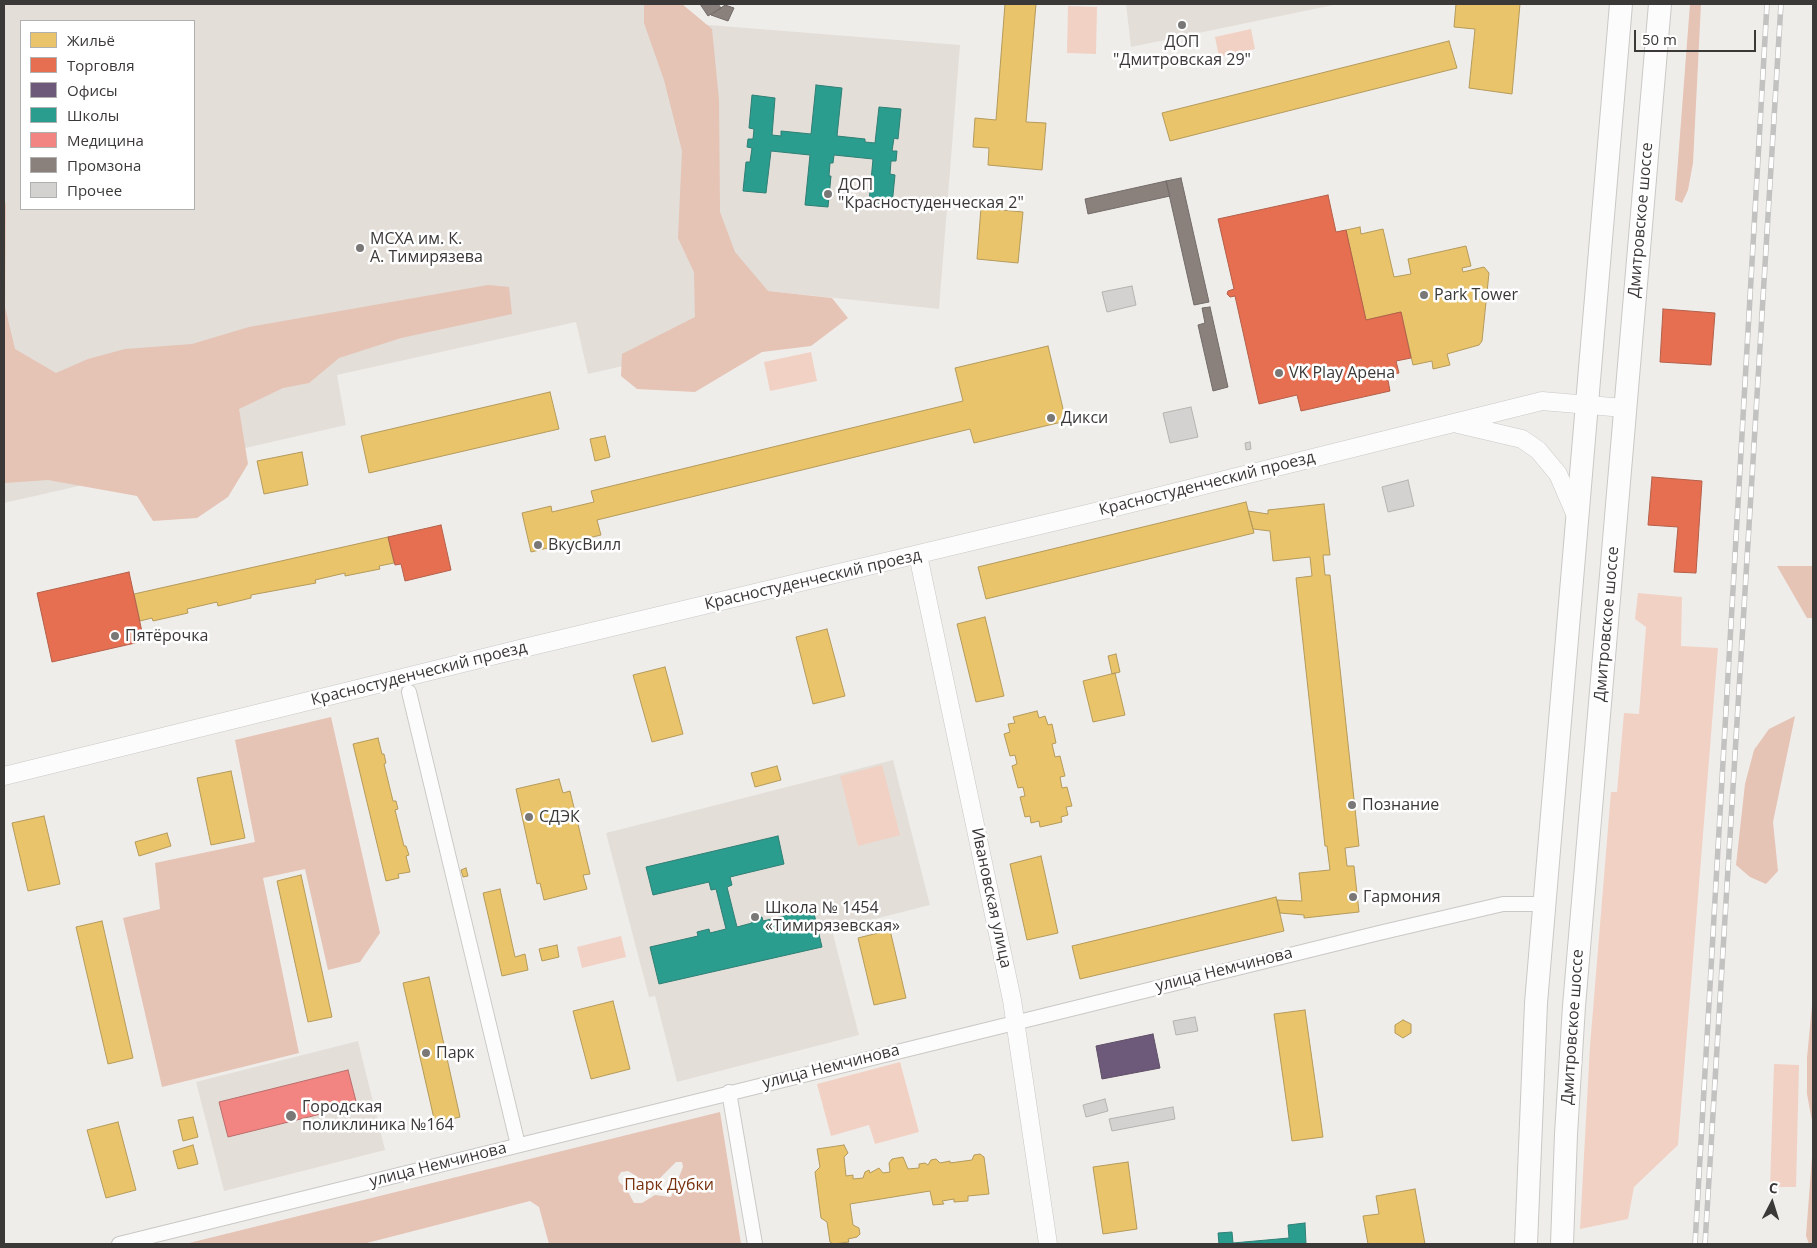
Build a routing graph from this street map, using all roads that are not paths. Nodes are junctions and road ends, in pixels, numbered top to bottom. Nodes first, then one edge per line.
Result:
1 (1622, 4) edge
2 (1660, 4) edge
3 (1586, 405) junction
4 (1624, 408) junction
5 (1453, 423) junction
6 (1578, 522) junction
7 (918, 555) junction
8 (409, 692) dead end
9 (4, 776) edge
10 (1545, 904) junction
11 (1015, 1021) junction
12 (729, 1092) junction
13 (518, 1145) junction
14 (119, 1244) edge
15 (755, 1244) edge
16 (1048, 1244) edge
17 (1526, 1244) edge
18 (1562, 1244) edge

1 - 3 main road
2 - 4 main road, Дмитровское шоссе
3 - 4 street, Красностуденческий проезд
3 - 5 street, Красностуденческий проезд
3 - 6 main road
4 - 18 main road, Дмитровское шоссе
5 - 6 street
5 - 7 street, Красностуденческий проезд
6 - 10 main road
7 - 9 street, Красностуденческий проезд
7 - 11 street, Ивановская улица
8 - 13 street
10 - 11 street, улица Немчинова
10 - 17 main road
11 - 12 street, улица Немчинова
11 - 16 street, Ивановская улица
12 - 13 street, улица Немчинова
12 - 15 street
13 - 14 street, улица Немчинова

